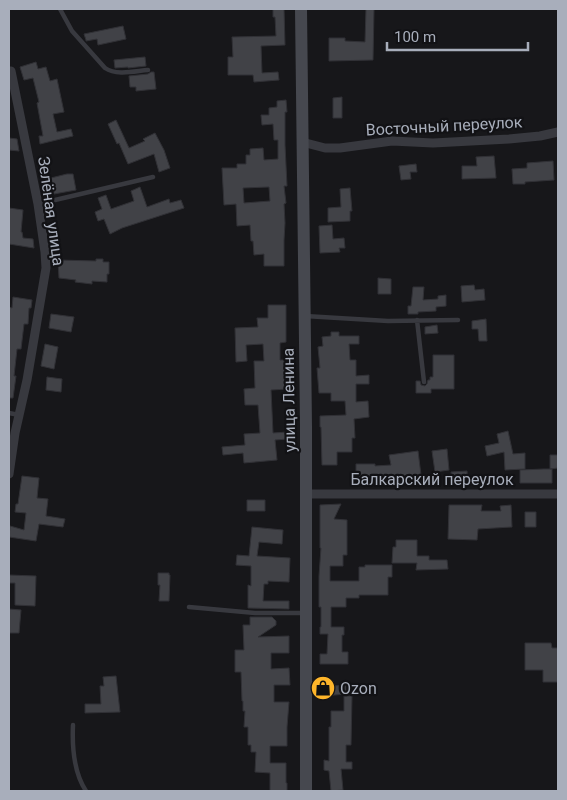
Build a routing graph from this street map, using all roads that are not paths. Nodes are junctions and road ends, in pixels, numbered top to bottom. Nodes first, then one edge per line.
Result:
1 (60, 9) edge
2 (301, 9) edge
3 (10, 68) edge
4 (148, 70) dead end
5 (558, 132) edge
6 (302, 142) junction
7 (153, 177) dead end
8 (38, 204) junction
9 (304, 316) junction
10 (417, 320) junction
11 (458, 320) dead end
12 (424, 382) dead end
13 (9, 413) edge
14 (19, 415) junction
15 (9, 474) edge
16 (306, 494) junction
17 (558, 494) edge
18 (189, 607) dead end
19 (306, 612) junction
20 (73, 725) dead end
21 (86, 791) edge
22 (306, 791) edge

1 - 4 lane
2 - 6 street, улица Ленина
3 - 8 street, Зелёная улица
5 - 6 street, Восточный переулок
6 - 9 street, улица Ленина
7 - 8 lane
8 - 14 street, Зелёная улица
9 - 10 lane
9 - 16 street, улица Ленина
10 - 11 lane
10 - 12 lane
13 - 14 lane
14 - 15 street, Зелёная улица
16 - 17 street, Балкарский переулок
16 - 19 street, улица Ленина
18 - 19 lane
19 - 22 street, улица Ленина
20 - 21 lane

